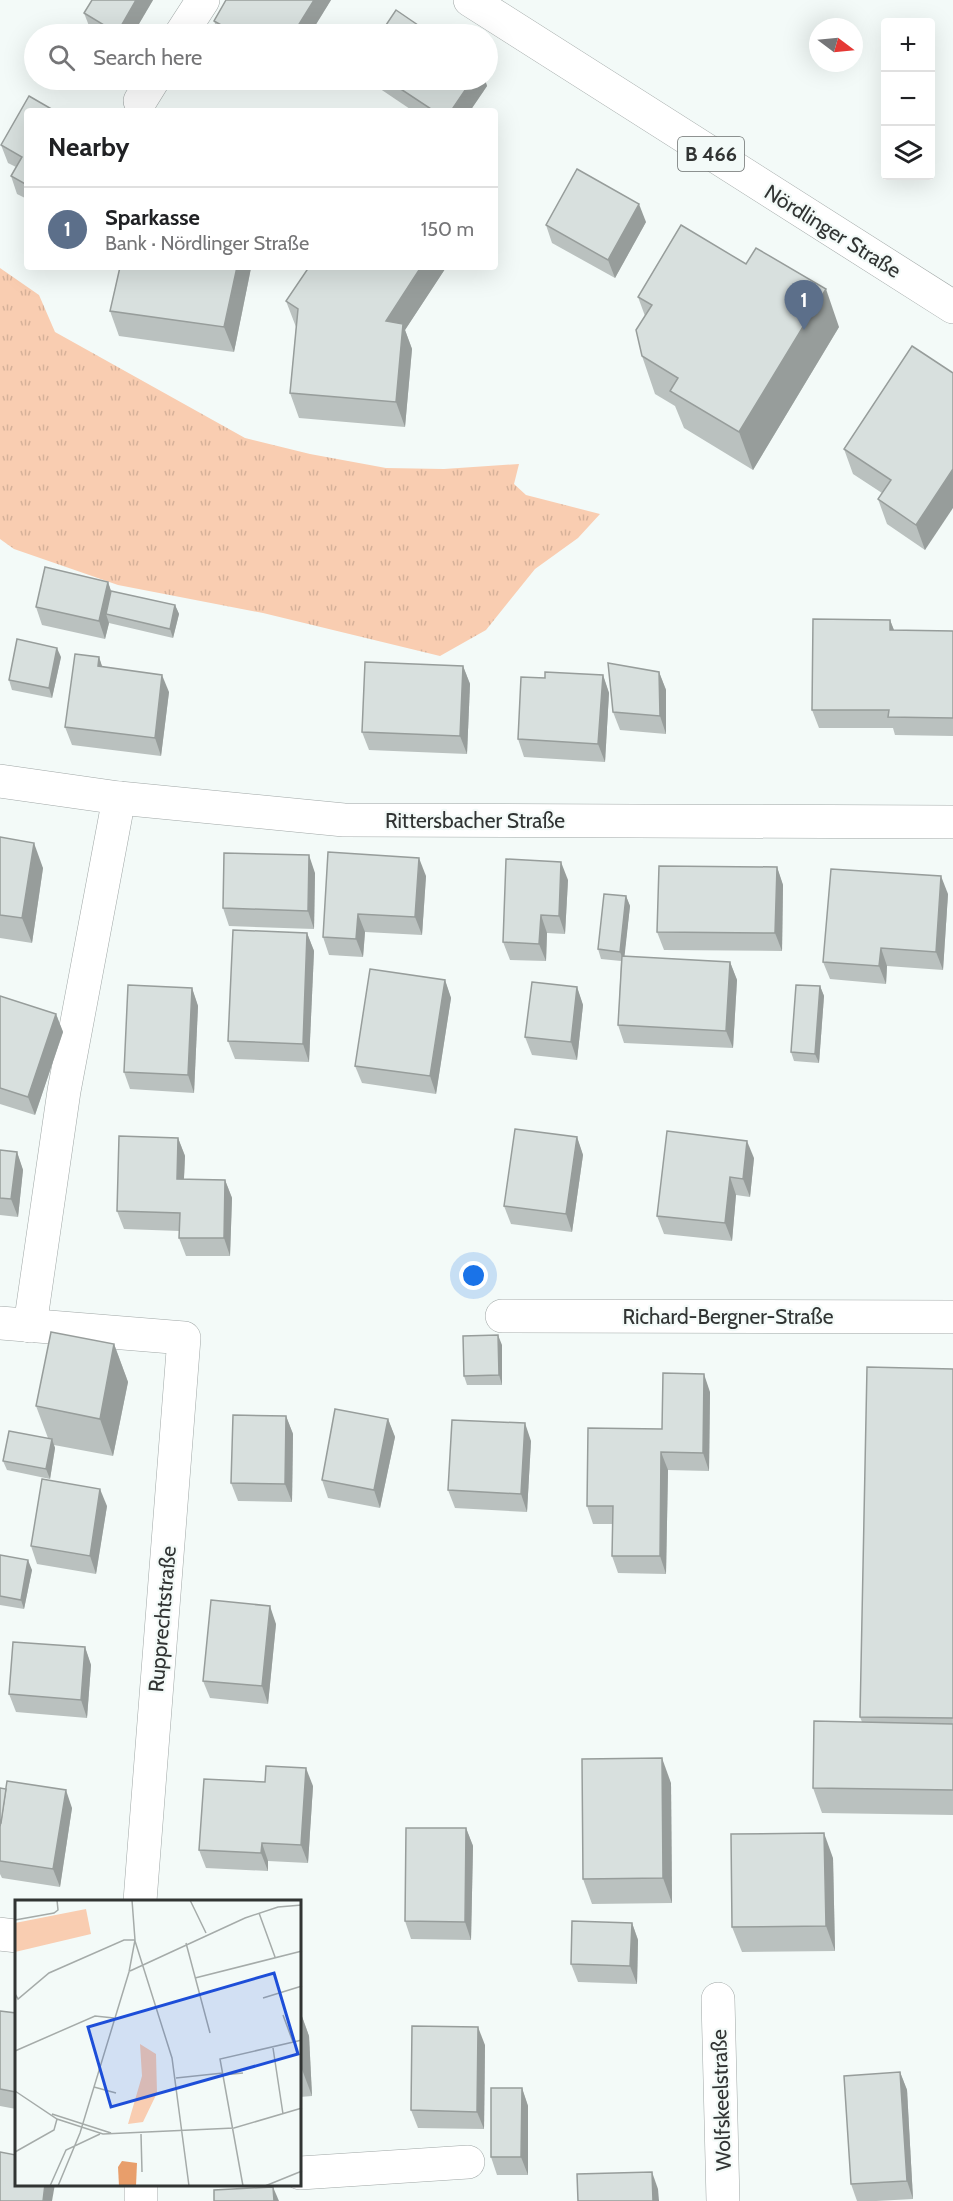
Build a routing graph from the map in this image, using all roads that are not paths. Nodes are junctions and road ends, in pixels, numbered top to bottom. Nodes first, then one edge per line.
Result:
1 (203, 0) edge
2 (470, 0) edge
3 (187, 24) edge
4 (953, 307) edge
5 (0, 781) edge
6 (119, 798) junction
7 (953, 822) edge
8 (502, 1316) dead end
9 (953, 1317) edge
10 (9, 1330) edge
11 (140, 1900) edge
12 (0, 1934) edge
13 (15, 1936) edge
14 (718, 1999) dead end
15 (468, 2162) dead end
16 (302, 2174) edge
17 (723, 2201) edge

1 - 3 main road
2 - 4 main road, Nördlinger Straße / B 466
5 - 6 main road, Rittersbacher Straße
6 - 7 main road, Rittersbacher Straße
6 - 10 main road
8 - 9 main road, Richard-Bergner-Straße
10 - 11 main road, Rupprechtstraße
12 - 13 main road
14 - 17 main road, Wolfskeelstraße
15 - 16 main road

